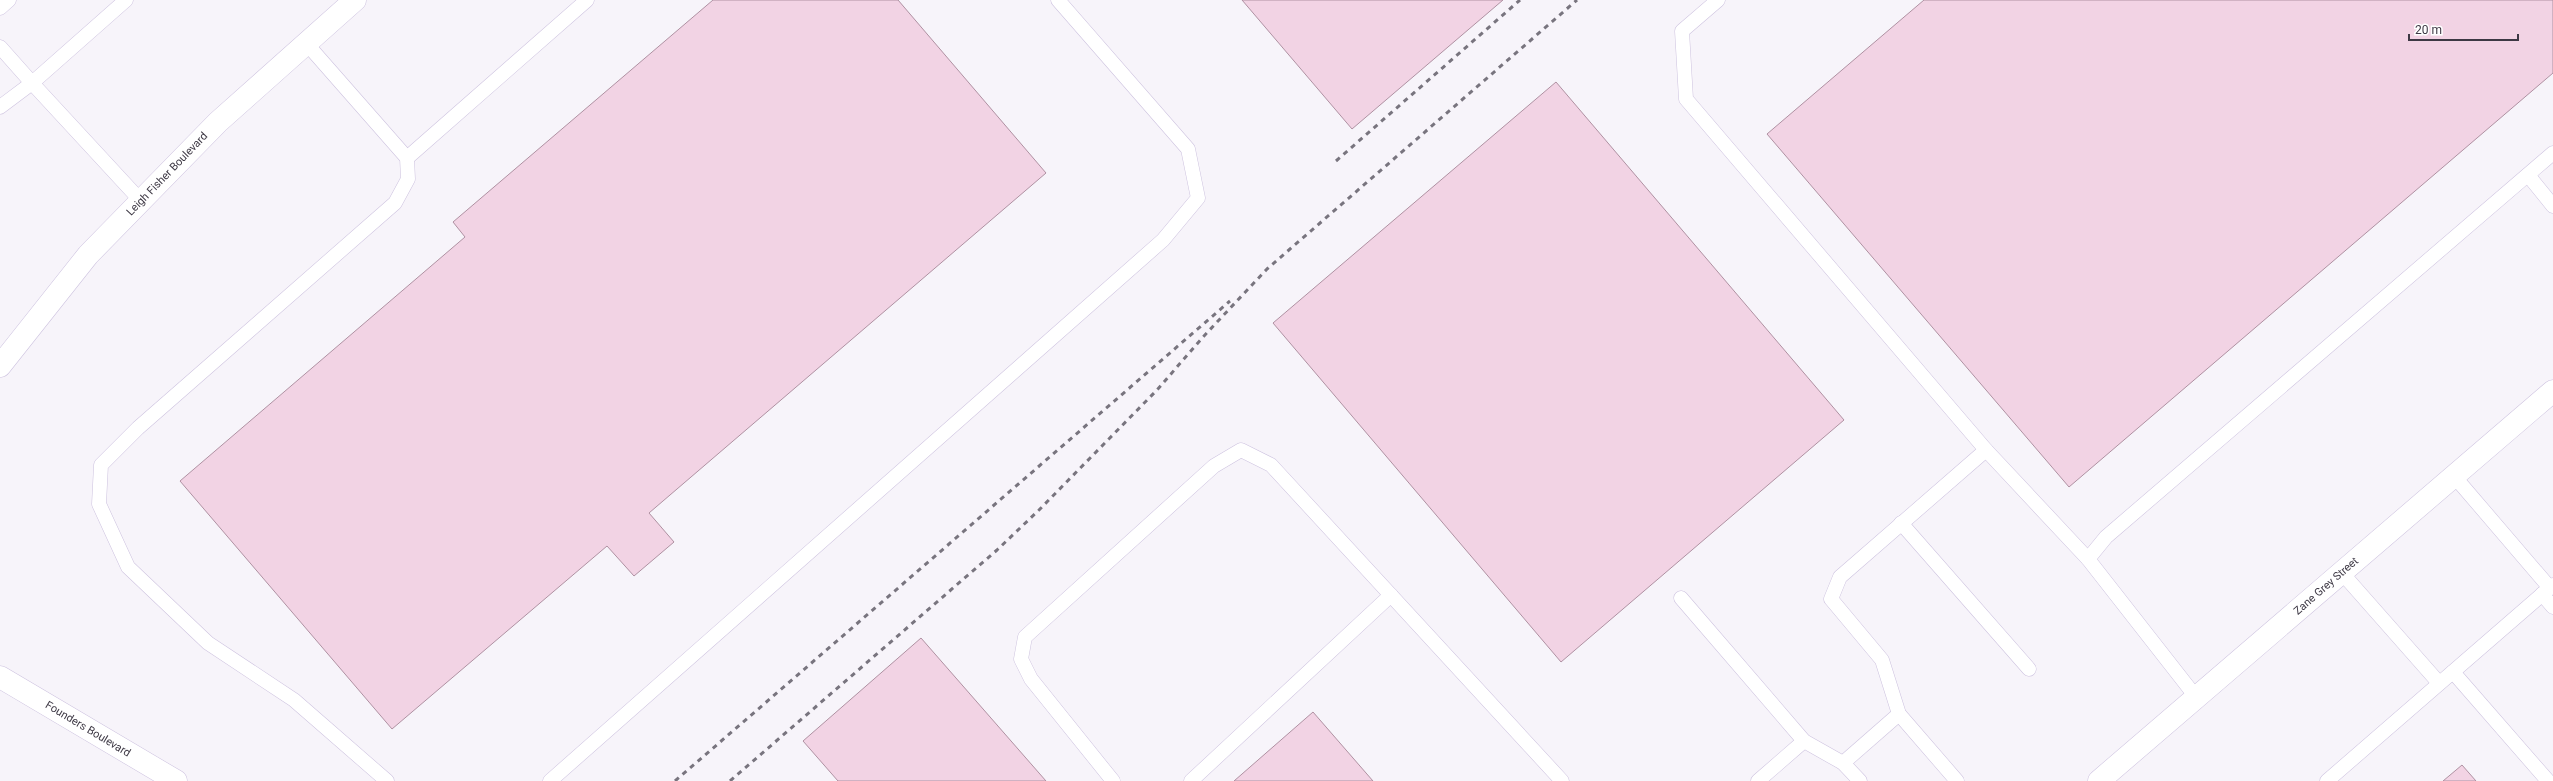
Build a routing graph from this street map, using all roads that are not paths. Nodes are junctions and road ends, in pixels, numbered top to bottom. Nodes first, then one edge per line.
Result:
1 (9, 0) edge
2 (126, 0) edge
3 (355, 0) edge
4 (586, 0) edge
5 (1058, 0) edge
6 (1718, 0) edge
7 (0, 8) edge
8 (306, 43) junction
9 (0, 47) edge
10 (32, 83) junction
11 (0, 107) edge
12 (2553, 153) edge
13 (407, 158) junction
14 (2528, 175) junction
15 (141, 201) junction
16 (2553, 206) edge
17 (0, 366) edge
18 (2553, 391) edge
19 (1986, 450) junction
20 (2454, 476) junction
21 (1901, 523) junction
22 (2088, 559) junction
23 (2342, 573) junction
24 (2548, 589) edge
25 (1391, 595) junction
26 (1681, 598) dead end
27 (2553, 607) edge
28 (2029, 669) dead end
29 (2453, 672) junction
30 (0, 677) edge
31 (2440, 683) junction
32 (2196, 697) junction
33 (1899, 714) junction
34 (1804, 741) junction
35 (1843, 762) junction
36 (176, 781) edge
37 (387, 781) edge
38 (550, 781) edge
39 (1113, 781) edge
40 (1191, 781) edge
41 (1562, 781) edge
42 (1758, 781) edge
43 (1860, 781) edge
44 (1957, 781) edge
45 (2099, 781) edge
46 (2327, 781) edge
47 (2548, 781) edge

1 - 7 lane
2 - 10 lane
3 - 8 street, Leigh Fisher Boulevard
4 - 13 lane
5 - 38 lane
6 - 19 lane
8 - 13 lane
8 - 15 street, Leigh Fisher Boulevard
9 - 10 lane
10 - 11 lane
10 - 15 lane
12 - 14 lane
13 - 37 lane
14 - 16 lane
14 - 22 lane
15 - 17 street, Leigh Fisher Boulevard
18 - 20 street, Zane Grey Street
19 - 21 lane
19 - 22 lane
20 - 23 street, Zane Grey Street
20 - 24 lane
21 - 28 lane
21 - 33 lane
22 - 32 lane
23 - 31 lane
23 - 32 street, Zane Grey Street
24 - 27 lane
24 - 29 lane
25 - 39 lane
25 - 40 lane
25 - 41 lane
26 - 34 lane
29 - 31 lane
29 - 47 lane
30 - 36 street, Founders Boulevard
31 - 46 lane
32 - 45 street, Zane Grey Street
33 - 35 lane
33 - 44 lane
34 - 35 lane
34 - 42 lane
35 - 43 lane

